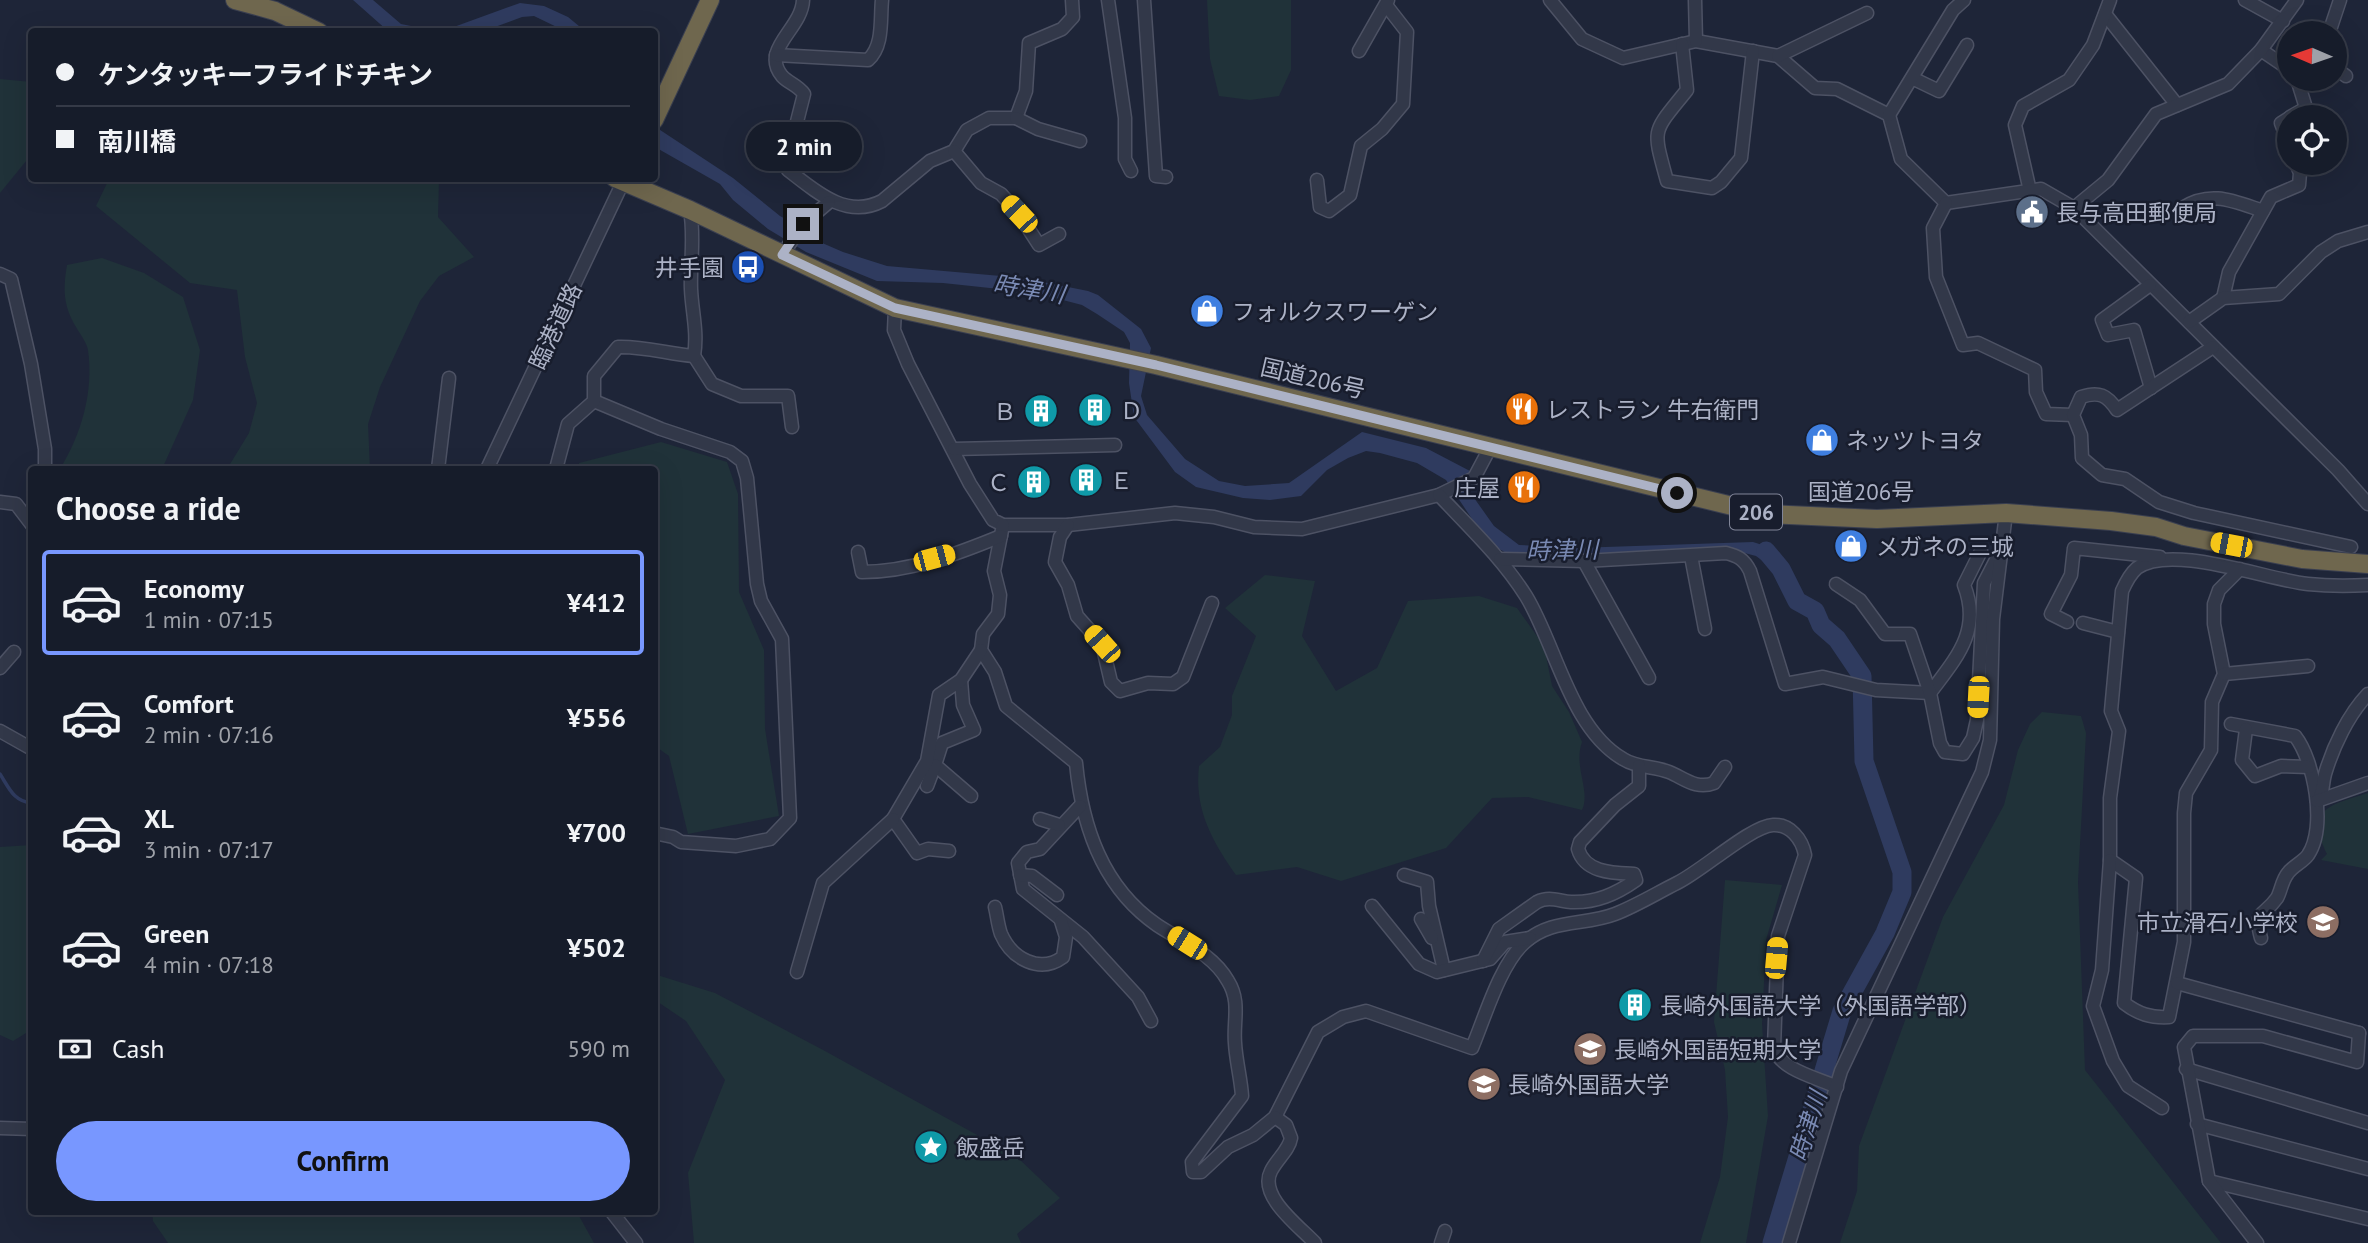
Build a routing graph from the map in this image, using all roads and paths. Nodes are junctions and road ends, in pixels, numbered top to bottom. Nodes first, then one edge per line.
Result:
1 (235, 0) edge
2 (702, 0) edge
3 (710, 0) edge
4 (803, 0) edge
5 (882, 0) edge
6 (1072, 0) edge
7 (1108, 0) edge
8 (1144, 0) edge
9 (1550, 0) edge
10 (1695, 0) edge
11 (1964, 0) edge
12 (2245, 0) edge
13 (2297, 0) edge
14 (2340, 0) edge
15 (1387, 2) edge
16 (2110, 4) edge
17 (1867, 13) dead end
18 (2283, 21) joint
19 (2333, 21) edge
20 (311, 28) edge
21 (2277, 29) edge
22 (1696, 41) junction
23 (1682, 44) junction
24 (1967, 45) dead end
25 (2260, 50) junction
26 (1359, 51) dead end
27 (1753, 51) junction
28 (776, 55) junction
29 (1779, 56) junction
30 (2277, 61) edge
31 (1912, 78) junction
32 (2177, 105) junction
33 (658, 106) edge
34 (658, 107) edge
35 (1889, 115) junction
36 (1016, 118) junction
37 (1080, 141) dead end
38 (954, 151) junction
39 (1131, 171) dead end
40 (2300, 175) edge
41 (1166, 177) dead end
42 (1317, 180) dead end
43 (621, 182) edge
44 (629, 182) edge
45 (2030, 191) junction
46 (829, 202) junction
47 (1946, 203) junction
48 (2074, 208) junction
49 (2182, 208) dead end
50 (690, 210) junction
51 (2263, 211) junction
52 (2368, 232) edge
53 (1059, 234) dead end
54 (785, 250) junction
55 (0, 274) edge
56 (2150, 285) junction
57 (2222, 298) junction
58 (895, 308) junction
59 (2189, 322) junction
60 (2213, 347) junction
61 (694, 356) junction
62 (449, 378) dead end
63 (2151, 388) junction
64 (594, 401) junction
65 (2073, 415) junction
66 (792, 427) dead end
67 (1115, 445) dead end
68 (1491, 446) junction
69 (954, 449) junction
70 (45, 466) edge
71 (438, 466) edge
72 (488, 466) edge
73 (557, 466) edge
74 (1438, 495) junction
75 (0, 502) edge
76 (2368, 504) edge
77 (2006, 513) junction
78 (28, 520) edge
79 (1068, 525) junction
80 (1002, 531) junction
81 (2351, 547) dead end
82 (1982, 551) dead end
83 (2001, 551) junction
84 (858, 552) dead end
85 (1691, 556) junction
86 (2167, 558) junction
87 (1500, 559) junction
88 (1584, 561) junction
89 (2368, 564) edge
90 (2240, 569) junction
91 (1836, 584) dead end
92 (2368, 585) edge
93 (1212, 603) dead end
94 (2067, 622) dead end
95 (2083, 623) dead end
96 (1706, 629) dead end
97 (2118, 632) junction
98 (981, 650) junction
99 (14, 652) dead end
100 (2308, 666) dead end
101 (0, 668) edge
102 (2224, 674) junction
103 (1649, 678) dead end
104 (961, 680) junction
105 (1930, 693) junction
106 (2368, 695) edge
107 (2231, 724) dead end
108 (2246, 729) junction
109 (0, 731) edge
110 (28, 747) edge
111 (935, 765) junction
112 (1639, 766) junction
113 (2309, 767) junction
114 (1725, 768) dead end
115 (2368, 783) edge
116 (927, 786) dead end
117 (971, 796) dead end
118 (2317, 801) junction
119 (1080, 806) junction
120 (1040, 818) dead end
121 (893, 819) junction
122 (1059, 825) junction
123 (658, 834) edge
124 (949, 850) dead end
125 (2110, 860) junction
126 (1020, 874) junction
127 (1404, 875) dead end
128 (1057, 895) dead end
129 (1372, 906) dead end
130 (995, 907) dead end
131 (1421, 919) dead end
132 (1061, 920) junction
133 (1531, 938) junction
134 (2261, 938) dead end
135 (1439, 947) junction
136 (1483, 961) junction
137 (1444, 970) junction
138 (797, 972) dead end
139 (2177, 983) junction
140 (1151, 1021) dead end
141 (2363, 1029) edge
142 (2186, 1069) junction
143 (1838, 1087) junction
144 (2162, 1108) dead end
145 (1275, 1117) junction
146 (2368, 1123) edge
147 (2197, 1124) junction
148 (0, 1128) edge
149 (28, 1129) edge
150 (2368, 1169) edge
151 (2209, 1181) junction
152 (614, 1215) edge
153 (2368, 1219) edge
154 (636, 1243) edge
155 (1315, 1243) edge
156 (1789, 1243) edge
157 (2257, 1243) edge

1 - 20 highway
2 - 33 highway
3 - 34 highway
4 - 28 street
5 - 28 street
6 - 36 street
7 - 39 street
8 - 41 street
9 - 23 street
10 - 22 street
11 - 31 street
12 - 18 street
13 - 18 street
14 - 19 street
15 - 26 street
15 - 42 street
16 - 32 street
16 - 45 street
17 - 29 street
21 - 25 street
22 - 23 street
22 - 27 street
23 - 27 street
24 - 31 street
25 - 30 street
25 - 32 street
27 - 29 street
28 - 46 street
29 - 35 street
31 - 35 street
32 - 48 street
35 - 47 street
36 - 37 street
36 - 38 street
38 - 46 street
38 - 53 street
40 - 51 street
43 - 72 street, 臨港道路
44 - 50 highway, 206
45 - 47 street
45 - 48 street
46 - 54 street
47 - 65 street
48 - 56 street
49 - 51 street
50 - 54 highway, 206
50 - 61 street
51 - 57 street
52 - 57 street
54 - 58 highway, 206
55 - 70 street
56 - 59 street
56 - 63 street
57 - 59 street
58 - 68 highway, 国道206号 / 206
58 - 69 street
59 - 60 street
60 - 63 street
60 - 76 street
61 - 64 street
61 - 66 street
62 - 71 street
63 - 65 street
64 - 73 street
64 - 123 street
65 - 81 street
67 - 69 street
68 - 74 street
68 - 77 highway, 国道206号 / 206
69 - 80 street
74 - 79 street
74 - 87 street
75 - 78 street
77 - 83 street
77 - 89 highway, 国道206号 / 206
79 - 80 street
79 - 93 street
80 - 84 street
80 - 98 street
82 - 105 street
83 - 105 street
83 - 143 street
85 - 88 street
85 - 96 street
85 - 105 street
86 - 90 street
86 - 94 street
86 - 97 street
87 - 88 street
87 - 112 street
88 - 103 street
90 - 92 street
90 - 102 street
91 - 105 street
95 - 97 street
97 - 125 street
98 - 104 street
98 - 119 street
99 - 101 street
100 - 102 street
102 - 139 street
104 - 111 street
104 - 121 street
106 - 118 street
107 - 108 street
108 - 113 street
108 - 113 street
109 - 110 street
111 - 116 street
111 - 117 street
112 - 114 street
112 - 136 street
113 - 118 street
115 - 118 street
118 - 134 street
119 - 122 street
119 - 145 street
120 - 122 street
121 - 124 street
121 - 138 street
122 - 126 street
125 - 139 street
125 - 144 street
126 - 128 street
126 - 132 street
127 - 135 street
129 - 137 street
130 - 132 street
131 - 135 street
132 - 140 street
133 - 136 street
133 - 143 street
133 - 145 street
135 - 137 street
136 - 137 street
139 - 141 street
141 - 142 street
142 - 146 street
142 - 147 street
143 - 156 street
145 - 155 street
147 - 150 street
147 - 151 street
148 - 149 street
151 - 153 street
151 - 157 street
152 - 154 street

